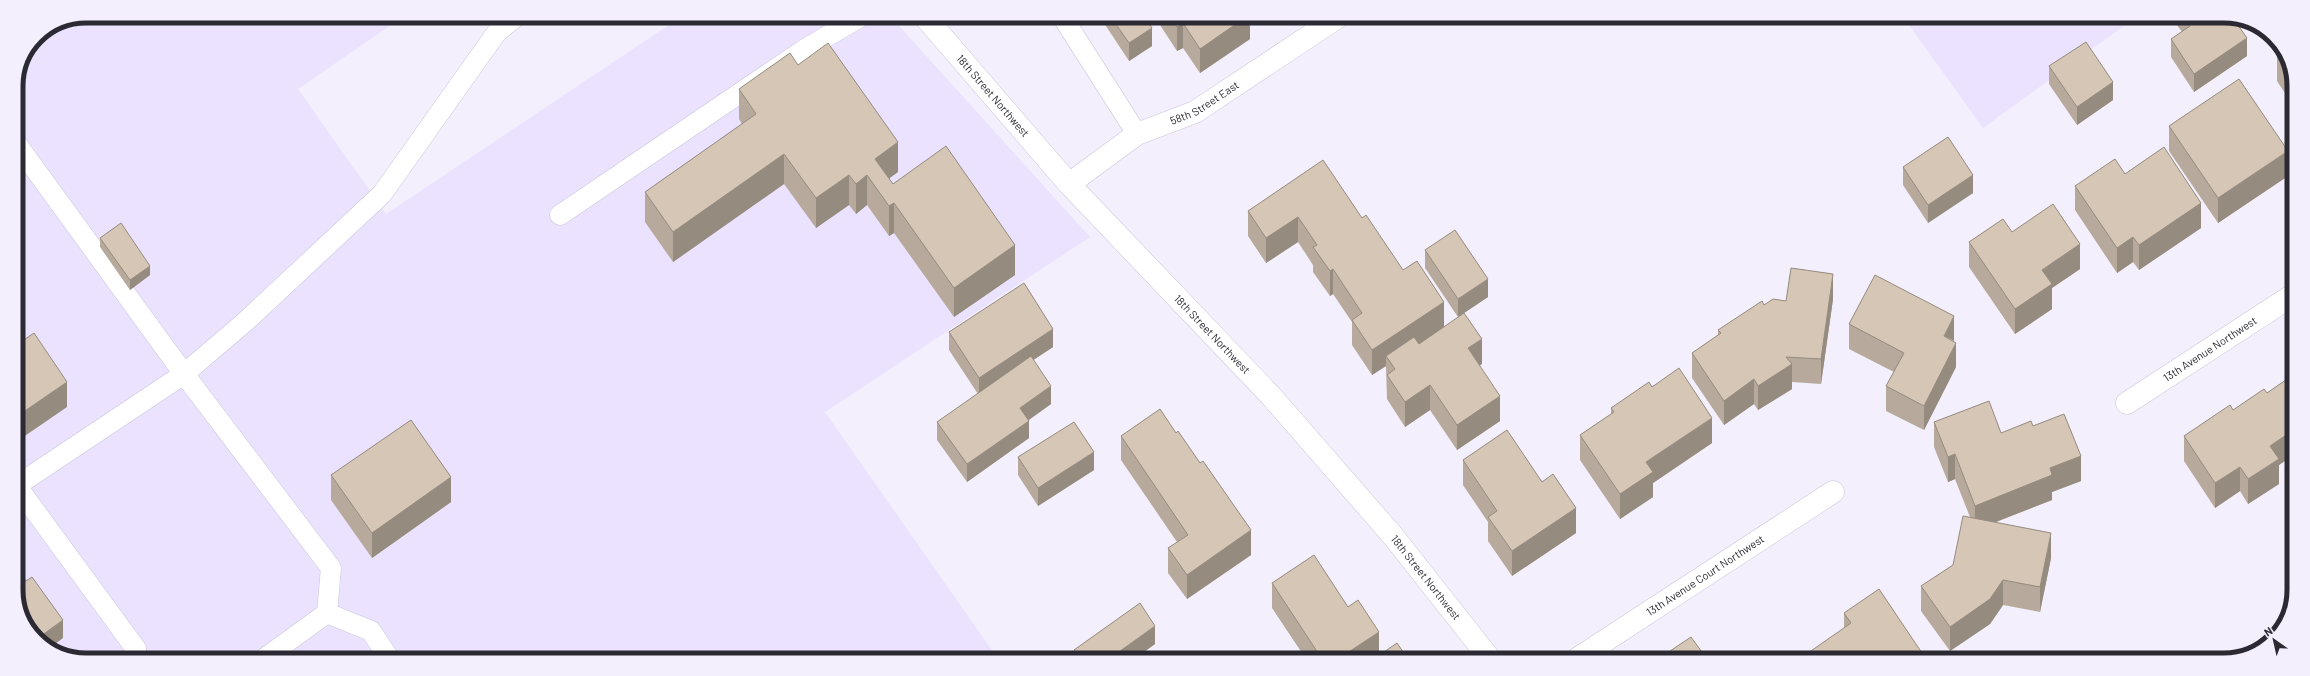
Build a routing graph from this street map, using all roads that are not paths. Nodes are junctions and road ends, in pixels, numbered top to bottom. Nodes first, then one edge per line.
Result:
1 (508, 23) edge
2 (850, 23) edge
3 (930, 23) edge
4 (1066, 23) edge
5 (1329, 23) edge
6 (1137, 134) junction
7 (23, 153) edge
8 (1069, 184) junction
9 (560, 215) dead end
10 (2287, 299) edge
11 (184, 374) junction
12 (2127, 402) dead end
13 (23, 481) edge
14 (1833, 492) dead end
15 (23, 493) edge
16 (327, 613) junction
17 (138, 653) edge
18 (272, 653) edge
19 (386, 653) edge
20 (1485, 653) edge
21 (1586, 653) edge

1 - 11 lane
2 - 9 lane
3 - 8 street, 18th Street Northwest
4 - 6 lane
5 - 6 street, 58th Street East
6 - 8 street, 58th Street East
7 - 11 lane
8 - 20 street, 18th Street Northwest
10 - 12 street, 13th Avenue Northwest
11 - 13 lane
11 - 16 lane
14 - 21 street, 13th Avenue Court Northwest
15 - 17 lane
16 - 18 lane
16 - 19 lane

